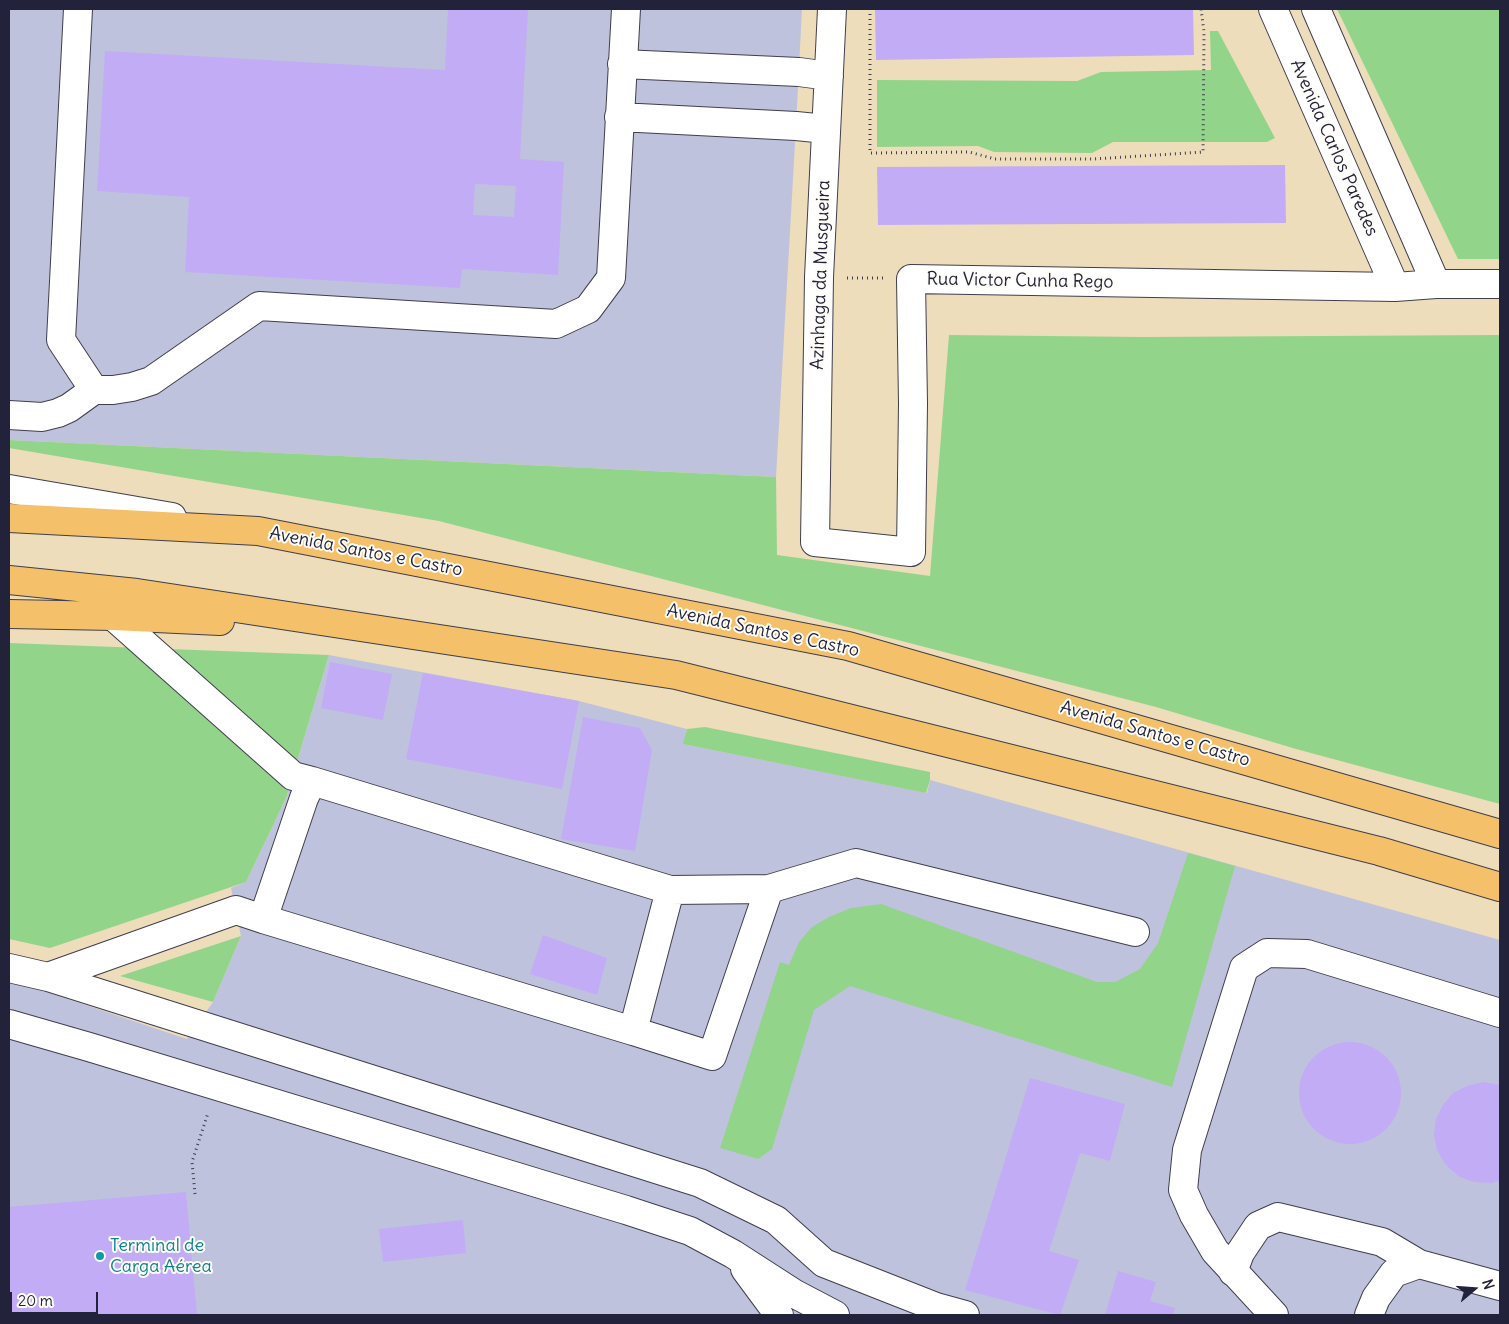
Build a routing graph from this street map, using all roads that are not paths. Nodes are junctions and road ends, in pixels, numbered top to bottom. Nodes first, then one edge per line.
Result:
1 (78, 9) edge
2 (626, 9) edge
3 (832, 9) edge
4 (1273, 9) edge
5 (1316, 9) edge
6 (622, 64) junction
7 (829, 76) junction
8 (619, 117) junction
9 (826, 129) junction
10 (1436, 284) junction
11 (1500, 284) edge
12 (1395, 287) junction
13 (94, 390) junction
14 (9, 414) edge
15 (9, 489) edge
16 (9, 518) edge
17 (245, 530) junction
18 (815, 542) joint
19 (9, 580) edge
20 (9, 614) edge
21 (114, 616) junction
22 (374, 629) junction
23 (312, 781) junction
24 (1500, 834) edge
25 (1500, 887) edge
26 (770, 889) junction
27 (670, 890) junction
28 (263, 919) junction
29 (1135, 932) dead end
30 (9, 968) edge
31 (48, 977) junction
32 (1500, 1013) edge
33 (9, 1024) edge
34 (633, 1031) junction
35 (733, 1254) junction
36 (1419, 1264) junction
37 (1233, 1272) junction
38 (1500, 1286) edge
39 (779, 1315) edge
40 (835, 1315) edge
41 (965, 1315) edge
42 (1274, 1315) edge
43 (1369, 1315) edge

1 - 13 street
2 - 6 street
3 - 7 street, Azinhaga da Musgueira
4 - 12 street, Avenida Carlos Paredes
5 - 10 street
6 - 7 street
6 - 8 street
7 - 9 street, Azinhaga da Musgueira
8 - 9 street
8 - 13 street
9 - 18 street, Azinhaga da Musgueira
10 - 11 street, Rua Victor Cunha Rego
10 - 12 street, Rua Victor Cunha Rego
12 - 18 street, Rua Victor Cunha Rego
13 - 14 street
15 - 17 street
16 - 17 main road, Avenida Santos e Castro
17 - 24 main road, Avenida Santos e Castro
19 - 22 main road
20 - 21 main road
21 - 22 main road
21 - 23 street
22 - 25 main road
23 - 27 street
23 - 28 street
26 - 27 street
26 - 29 street
26 - 34 street
27 - 34 street
28 - 31 street
28 - 34 street
30 - 31 street
31 - 41 street
32 - 37 street
33 - 35 street
35 - 39 street
35 - 40 street
36 - 37 street
36 - 38 street
36 - 43 street
37 - 42 street

